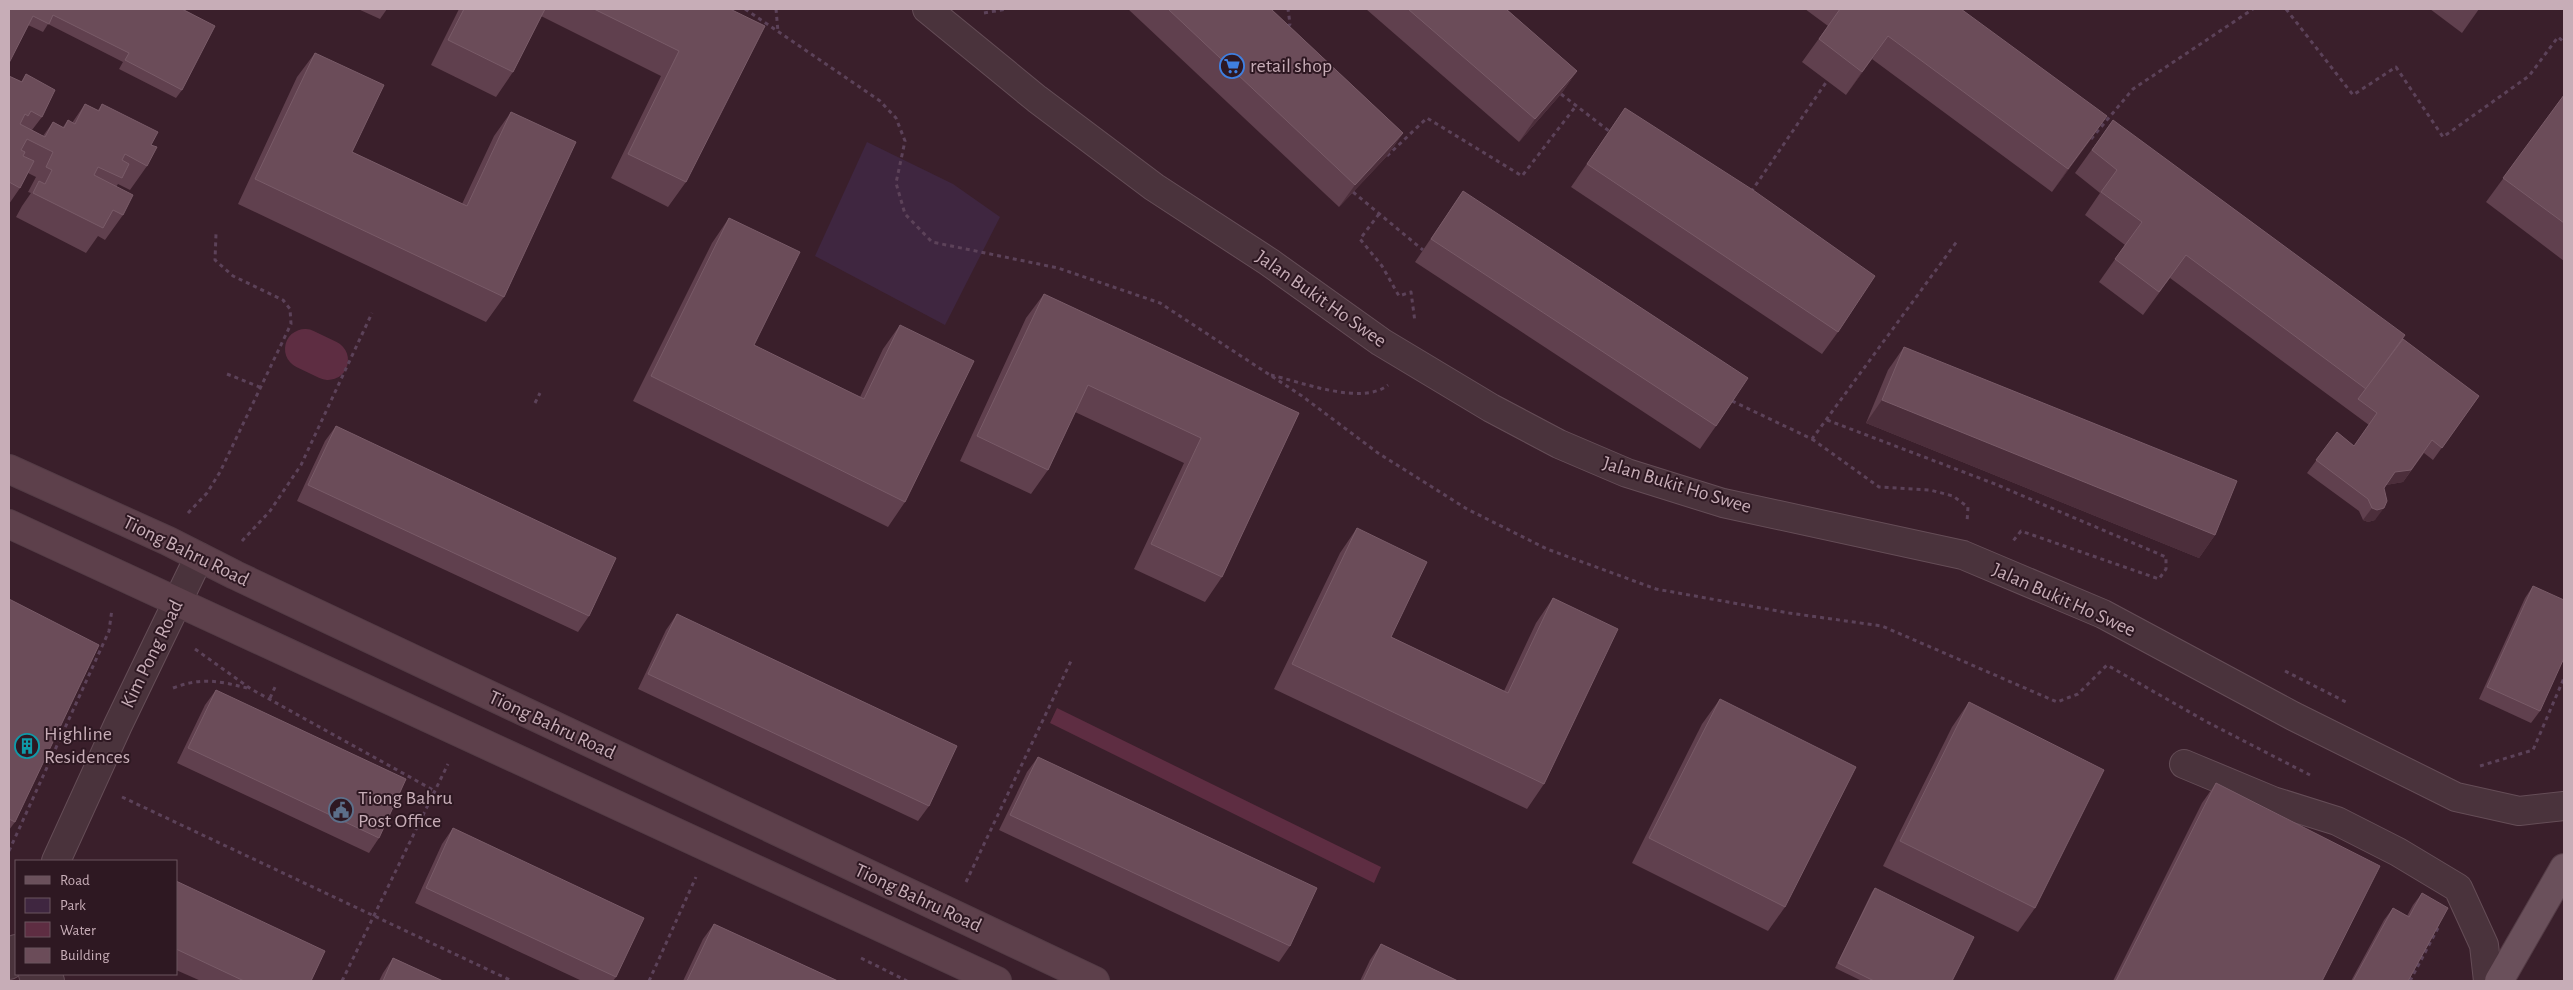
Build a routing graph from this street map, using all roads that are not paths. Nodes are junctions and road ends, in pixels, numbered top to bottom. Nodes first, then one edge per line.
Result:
1 (927, 9) edge
2 (9, 469) edge
3 (9, 524) edge
4 (199, 557) junction
5 (177, 601) junction
6 (2184, 764) dead end
7 (2564, 806) edge
8 (56, 860) edge
9 (2564, 868) edge
10 (39, 975) edge
11 (50, 981) edge
12 (997, 981) edge
13 (1095, 981) edge
14 (2488, 981) edge
15 (2499, 981) edge

1 - 7 street, Jalan Bukit Ho Swee
2 - 4 main road, Tiong Bahru Road
3 - 5 main road
4 - 5 street, Kim Pong Road
4 - 13 main road, Tiong Bahru Road
5 - 8 street, Kim Pong Road
5 - 12 main road
6 - 14 street
9 - 15 main road
10 - 11 street

